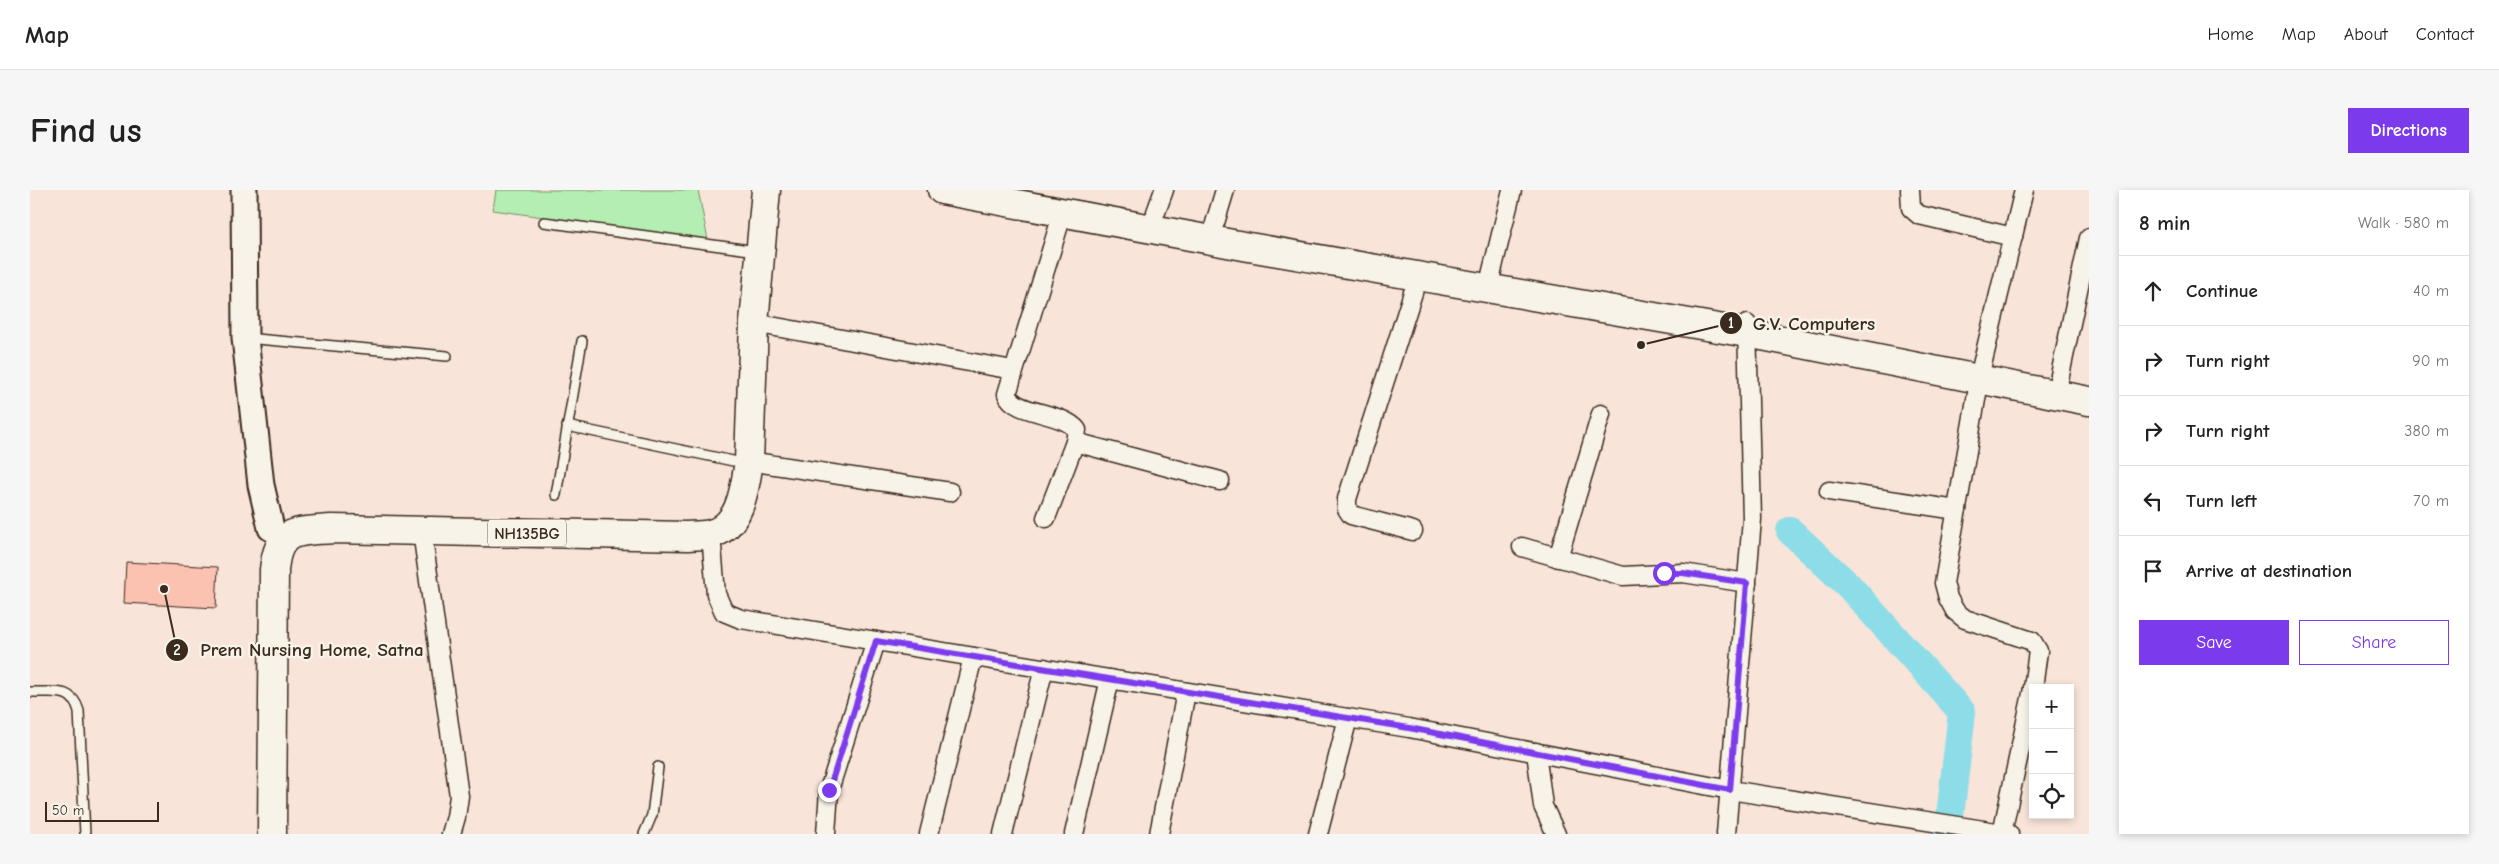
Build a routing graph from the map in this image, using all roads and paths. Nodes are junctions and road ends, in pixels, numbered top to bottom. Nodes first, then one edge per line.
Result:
1 (244, 190) edge
2 (750, 190) edge
3 (766, 190) edge
4 (942, 190) edge
5 (1031, 190) edge
6 (1225, 190) edge
7 (1512, 190) edge
8 (1910, 190) edge
9 (2024, 190) edge
10 (1160, 201) edge
11 (1063, 212) junction
12 (544, 222) dead end
13 (1215, 223) junction
14 (2013, 237) junction
15 (2089, 238) edge
16 (753, 251) junction
17 (1491, 275) junction
18 (1418, 277) junction
19 (754, 323) junction
20 (1747, 327) junction
21 (245, 338) junction
22 (582, 341) dead end
23 (447, 356) dead end
24 (1014, 370) junction
25 (1981, 373) junction
26 (2059, 380) junction
27 (2089, 386) edge
28 (2089, 401) edge
29 (1602, 414) dead end
30 (567, 426) junction
31 (1075, 442) junction
32 (741, 461) junction
33 (1220, 481) dead end
34 (1829, 491) dead end
35 (950, 492) dead end
36 (556, 495) dead end
37 (1957, 510) junction
38 (1046, 518) dead end
39 (271, 528) junction
40 (422, 531) junction
41 (1413, 531) dead end
42 (711, 534) junction
43 (1522, 547) dead end
44 (1558, 558) junction
45 (1747, 583) junction
46 (876, 641) junction
47 (973, 657) junction
48 (1044, 668) junction
49 (1110, 679) junction
50 (2034, 684) edge
51 (30, 692) edge
52 (1186, 692) junction
53 (2029, 710) edge
54 (1348, 718) junction
55 (1536, 752) junction
56 (658, 767) dead end
57 (1730, 790) junction
58 (1922, 825) edge
59 (2005, 833) edge
60 (85, 834) edge
61 (258, 834) edge
62 (272, 834) edge
63 (451, 834) edge
64 (644, 834) edge
65 (826, 834) edge
66 (929, 834) edge
67 (1003, 834) edge
68 (1074, 834) edge
69 (1160, 834) edge
70 (1318, 834) edge
71 (1556, 834) edge
72 (1726, 834) edge

1 - 21 street
2 - 16 main road, NH135BG
3 - 16 main road, NH135BG
4 - 11 main road
5 - 10 main road
6 - 13 street
7 - 17 street
8 - 14 street
9 - 14 street
10 - 13 main road
11 - 18 main road
11 - 24 street
12 - 16 lane
13 - 17 main road
14 - 25 street
15 - 26 street
16 - 19 main road, NH135BG
16 - 32 main road, NH135BG
17 - 20 main road
18 - 20 main road
18 - 41 street
19 - 24 street
19 - 32 main road, NH135BG
20 - 25 main road
20 - 45 street
21 - 23 lane
21 - 39 street
22 - 30 lane
24 - 31 street
25 - 26 main road
25 - 28 main road
25 - 37 street
26 - 27 main road
29 - 44 street
30 - 32 lane
30 - 36 lane
31 - 33 street
31 - 38 street
32 - 35 street
32 - 39 main road, NH135BG
32 - 42 main road, NH135BG
34 - 37 street
37 - 50 street
39 - 61 main road
40 - 42 main road, NH135BG
40 - 62 main road, NH135BG
40 - 63 street
42 - 46 street
43 - 44 street
44 - 45 street
45 - 57 street
46 - 47 street
46 - 65 street
47 - 48 street
47 - 66 street
48 - 49 street
48 - 67 street
49 - 52 street
49 - 68 street
51 - 60 lane
52 - 54 street
52 - 69 street
53 - 59 street
54 - 55 street
54 - 70 street
55 - 57 street
55 - 71 street
56 - 64 lane
57 - 58 street
57 - 72 street
58 - 59 street

